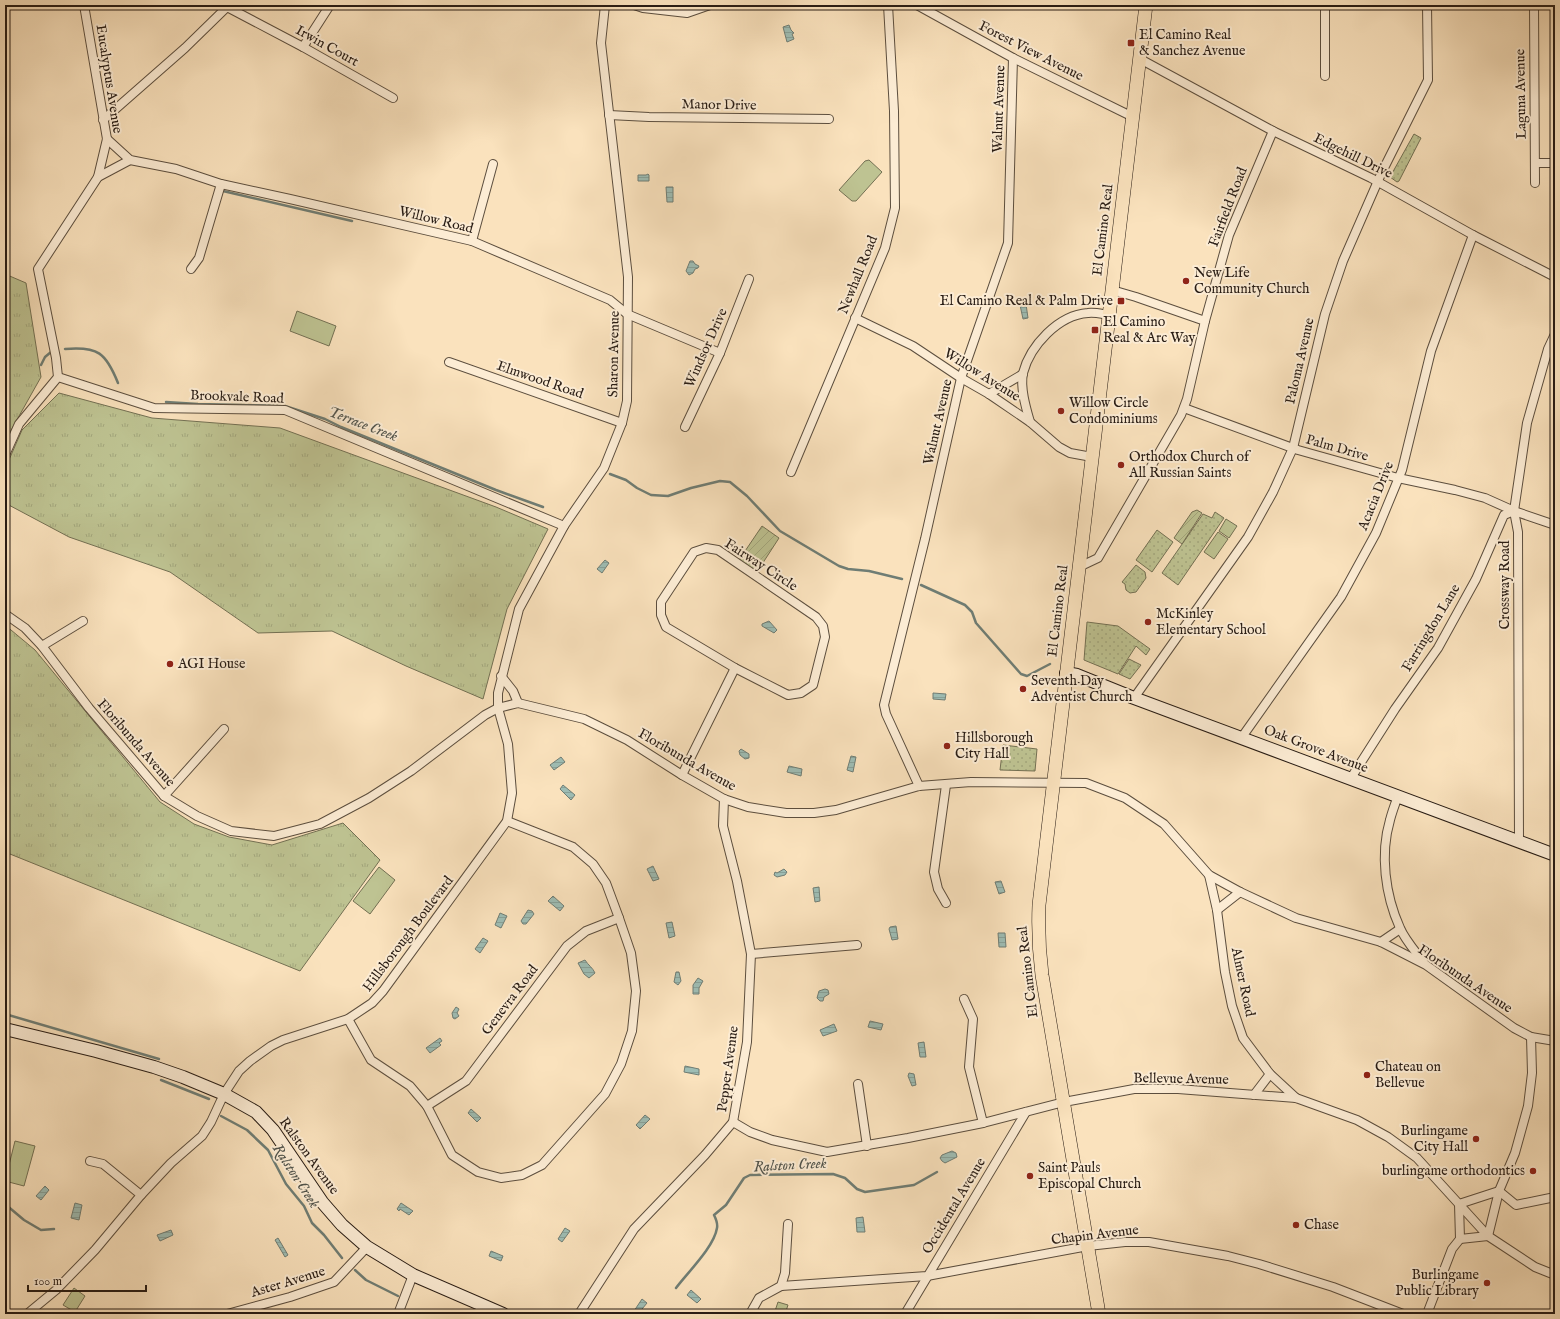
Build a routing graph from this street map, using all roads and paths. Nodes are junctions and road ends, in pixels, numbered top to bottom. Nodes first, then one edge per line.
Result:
1 (84, 5) edge
2 (330, 5) edge
3 (605, 5) edge
4 (634, 5) edge
5 (710, 5) edge
6 (888, 5) edge
7 (917, 5) edge
8 (1146, 5) edge
9 (1325, 5) edge
10 (1427, 5) edge
11 (1534, 5) edge
12 (226, 6) edge
13 (303, 47) junction
14 (1014, 58) junction
15 (1140, 59) junction
16 (1325, 76) dead end
17 (393, 98) dead end
18 (609, 115) junction
19 (1133, 117) junction
20 (829, 119) dead end
21 (103, 120) junction
22 (1272, 131) junction
23 (107, 139) junction
24 (130, 160) junction
25 (1535, 163) junction
26 (1555, 163) edge
27 (493, 164) dead end
28 (98, 177) junction
29 (1378, 182) junction
30 (1535, 183) dead end
31 (221, 184) junction
32 (1473, 235) junction
33 (472, 241) junction
34 (191, 269) dead end
35 (1555, 277) edge
36 (749, 279) dead end
37 (1112, 290) junction
38 (627, 314) junction
39 (1109, 315) junction
40 (855, 318) junction
41 (1204, 321) junction
42 (1555, 334) edge
43 (720, 353) junction
44 (449, 362) dead end
45 (1023, 374) junction
46 (58, 378) junction
47 (961, 378) junction
48 (989, 394) junction
49 (1184, 408) junction
50 (1030, 422) junction
51 (622, 423) junction
52 (685, 426) dead end
53 (1293, 448) junction
54 (5, 455) edge
55 (1092, 457) junction
56 (791, 472) dead end
57 (1398, 478) junction
58 (1514, 511) junction
59 (1555, 525) edge
60 (564, 526) junction
61 (1079, 567) junction
62 (5, 614) edge
63 (83, 621) dead end
64 (42, 646) junction
65 (735, 668) junction
66 (1066, 673) junction
67 (501, 676) junction
68 (1134, 698) junction
69 (518, 703) junction
70 (498, 708) junction
71 (224, 729) dead end
72 (1242, 737) junction
73 (682, 775) junction
74 (1352, 778) junction
75 (1053, 782) junction
76 (946, 785) junction
77 (919, 786) junction
78 (164, 796) junction
79 (1398, 796) junction
80 (724, 799) junction
81 (507, 821) junction
82 (1519, 841) junction
83 (1555, 855) edge
84 (1209, 875) junction
85 (1240, 892) junction
86 (946, 903) dead end
87 (1217, 910) junction
88 (620, 918) junction
89 (1400, 929) junction
90 (1381, 942) junction
91 (857, 945) dead end
92 (750, 954) junction
93 (1426, 965) junction
94 (964, 1000) dead end
95 (348, 1019) junction
96 (5, 1029) edge
97 (1531, 1037) junction
98 (1555, 1041) edge
99 (1270, 1074) junction
100 (858, 1084) dead end
101 (224, 1094) junction
102 (1254, 1095) junction
103 (1296, 1098) junction
104 (1064, 1102) junction
105 (427, 1106) junction
106 (1026, 1112) junction
107 (733, 1122) junction
108 (983, 1123) junction
109 (867, 1146) junction
110 (90, 1161) dead end
111 (1499, 1191) junction
112 (141, 1195) junction
113 (1555, 1197) edge
114 (1459, 1204) junction
115 (788, 1224) dead end
116 (1488, 1236) junction
117 (1460, 1238) junction
118 (1088, 1246) junction
119 (367, 1247) junction
120 (413, 1275) junction
121 (1555, 1275) edge
122 (927, 1276) junction
123 (781, 1286) junction
124 (27, 1314) edge
125 (227, 1314) edge
126 (398, 1314) edge
127 (503, 1314) edge
128 (579, 1314) edge
129 (750, 1314) edge
130 (905, 1314) edge
131 (1100, 1314) edge
132 (1402, 1314) edge
133 (1427, 1314) edge

1 - 21 street, Eucalyptus Avenue
2 - 13 street
3 - 18 street, Sharon Avenue
4 - 5 street
6 - 40 street, Newhall Road
7 - 14 street, Forest View Avenue
8 - 15 main road, El Camino Real
9 - 16 street
10 - 29 street, Paloma Avenue
11 - 25 street, Laguna Avenue
12 - 13 street, Irwin Court
12 - 21 street, Irwin Court
13 - 17 street, Irwin Court
14 - 19 street, Forest View Avenue
14 - 47 street, Walnut Avenue
15 - 19 main road, El Camino Real
15 - 22 street, Edgehill Drive
18 - 20 street, Manor Drive
18 - 38 street, Sharon Avenue
19 - 37 main road, El Camino Real
21 - 23 street, Eucalyptus Avenue
22 - 29 street, Edgehill Drive
22 - 41 street, Fairfield Road
23 - 24 street
23 - 28 street, Eucalyptus Avenue
24 - 28 street
24 - 31 street, Willow Road
25 - 26 street
25 - 30 street, Laguna Avenue
27 - 33 street
28 - 46 street, Eucalyptus Avenue
29 - 32 street, Edgehill Drive
29 - 53 street, Paloma Avenue
31 - 33 street, Willow Road
31 - 34 street
32 - 35 street, Edgehill Drive
32 - 57 street, Acacia Drive
33 - 38 street, Willow Road
36 - 43 street, Windsor Drive
37 - 39 main road, El Camino Real
37 - 41 street
38 - 43 street, Willow Road
38 - 51 street, Sharon Avenue
39 - 45 street
39 - 55 main road, El Camino Real
40 - 47 street, Willow Avenue
40 - 56 street, Newhall Road
41 - 49 street, Fairfield Road
42 - 58 street, Crossway Road
43 - 52 street, Windsor Drive
44 - 51 street, Elmwood Road
45 - 48 street
45 - 50 street
46 - 54 street
46 - 60 street, Brookvale Road
47 - 48 street, Willow Avenue
47 - 77 street, Walnut Avenue
48 - 50 street, Willow Avenue
49 - 53 street, Palm Drive
49 - 61 street, Fairfield Road
50 - 55 street, Willow Avenue
51 - 60 street, Sharon Avenue
53 - 57 street, Palm Drive
53 - 68 street, Paloma Avenue
55 - 61 main road, El Camino Real
57 - 58 street, Palm Drive
57 - 72 street, Acacia Drive
58 - 59 street, Palm Drive
58 - 74 street, Farringdon Lane
58 - 82 street, Crossway Road
60 - 67 street, Sharon Avenue
61 - 66 main road, El Camino Real
62 - 64 street, Floribunda Avenue
63 - 64 street
64 - 78 street, Floribunda Avenue
65 - 65 street, Fairway Circle
65 - 73 street
66 - 68 street, Oak Grove Avenue
66 - 75 main road, El Camino Real
67 - 69 street
67 - 70 street, Sharon Avenue
68 - 72 street, Oak Grove Avenue
69 - 70 street, Floribunda Avenue
69 - 73 street, Floribunda Avenue
70 - 78 street, Floribunda Avenue
70 - 81 street, Hillsborough Boulevard
71 - 78 street
72 - 74 street, Oak Grove Avenue
73 - 80 street, Floribunda Avenue
74 - 79 street, Oak Grove Avenue
75 - 76 street, Floribunda Avenue
75 - 84 street, Floribunda Avenue
75 - 104 main road, El Camino Real
76 - 77 street, Floribunda Avenue
76 - 86 street
77 - 80 street, Floribunda Avenue
79 - 82 street, Oak Grove Avenue
79 - 89 street
80 - 92 street, Pepper Avenue
81 - 88 street
81 - 95 street, Hillsborough Boulevard
82 - 83 street, Oak Grove Avenue
84 - 85 street, Floribunda Avenue
84 - 87 street, Almer Road
85 - 87 street
85 - 90 street, Floribunda Avenue
87 - 99 street, Almer Road
88 - 105 street, Genevra Road
88 - 105 street
89 - 90 street
89 - 93 street
90 - 93 street, Floribunda Avenue
91 - 92 street
92 - 107 street, Pepper Avenue
93 - 97 street, Floribunda Avenue
94 - 108 street
95 - 101 street, Hillsborough Boulevard
95 - 105 street
96 - 101 street, Ralston Avenue
97 - 98 street, Floribunda Avenue
97 - 111 street
99 - 102 street
99 - 103 street, Almer Road
100 - 109 street
101 - 112 street, Hillsborough Boulevard
101 - 119 street, Ralston Avenue
102 - 103 street, Bellevue Avenue
102 - 104 street, Bellevue Avenue
103 - 114 street, Bellevue Avenue
104 - 106 street, Bellevue Avenue
104 - 118 main road, El Camino Real
106 - 108 street, Bellevue Avenue
106 - 122 street, Occidental Avenue
107 - 109 street, Bellevue Avenue
107 - 128 street, Pepper Avenue
108 - 109 street, Bellevue Avenue
110 - 112 street
111 - 113 street
111 - 114 street
111 - 116 street
112 - 124 street, Hillsborough Boulevard
114 - 116 street, Bellevue Avenue
114 - 117 street
115 - 123 street
116 - 117 street
116 - 121 street, Bellevue Avenue
117 - 133 street
118 - 122 street, Chapin Avenue
118 - 131 main road, El Camino Real
118 - 132 street, Chapin Avenue
119 - 120 street, Ralston Avenue
119 - 125 street, Aster Avenue
120 - 126 street
120 - 127 street, Ralston Avenue
122 - 123 street, Chapin Avenue
122 - 130 street, Occidental Avenue
123 - 129 street

